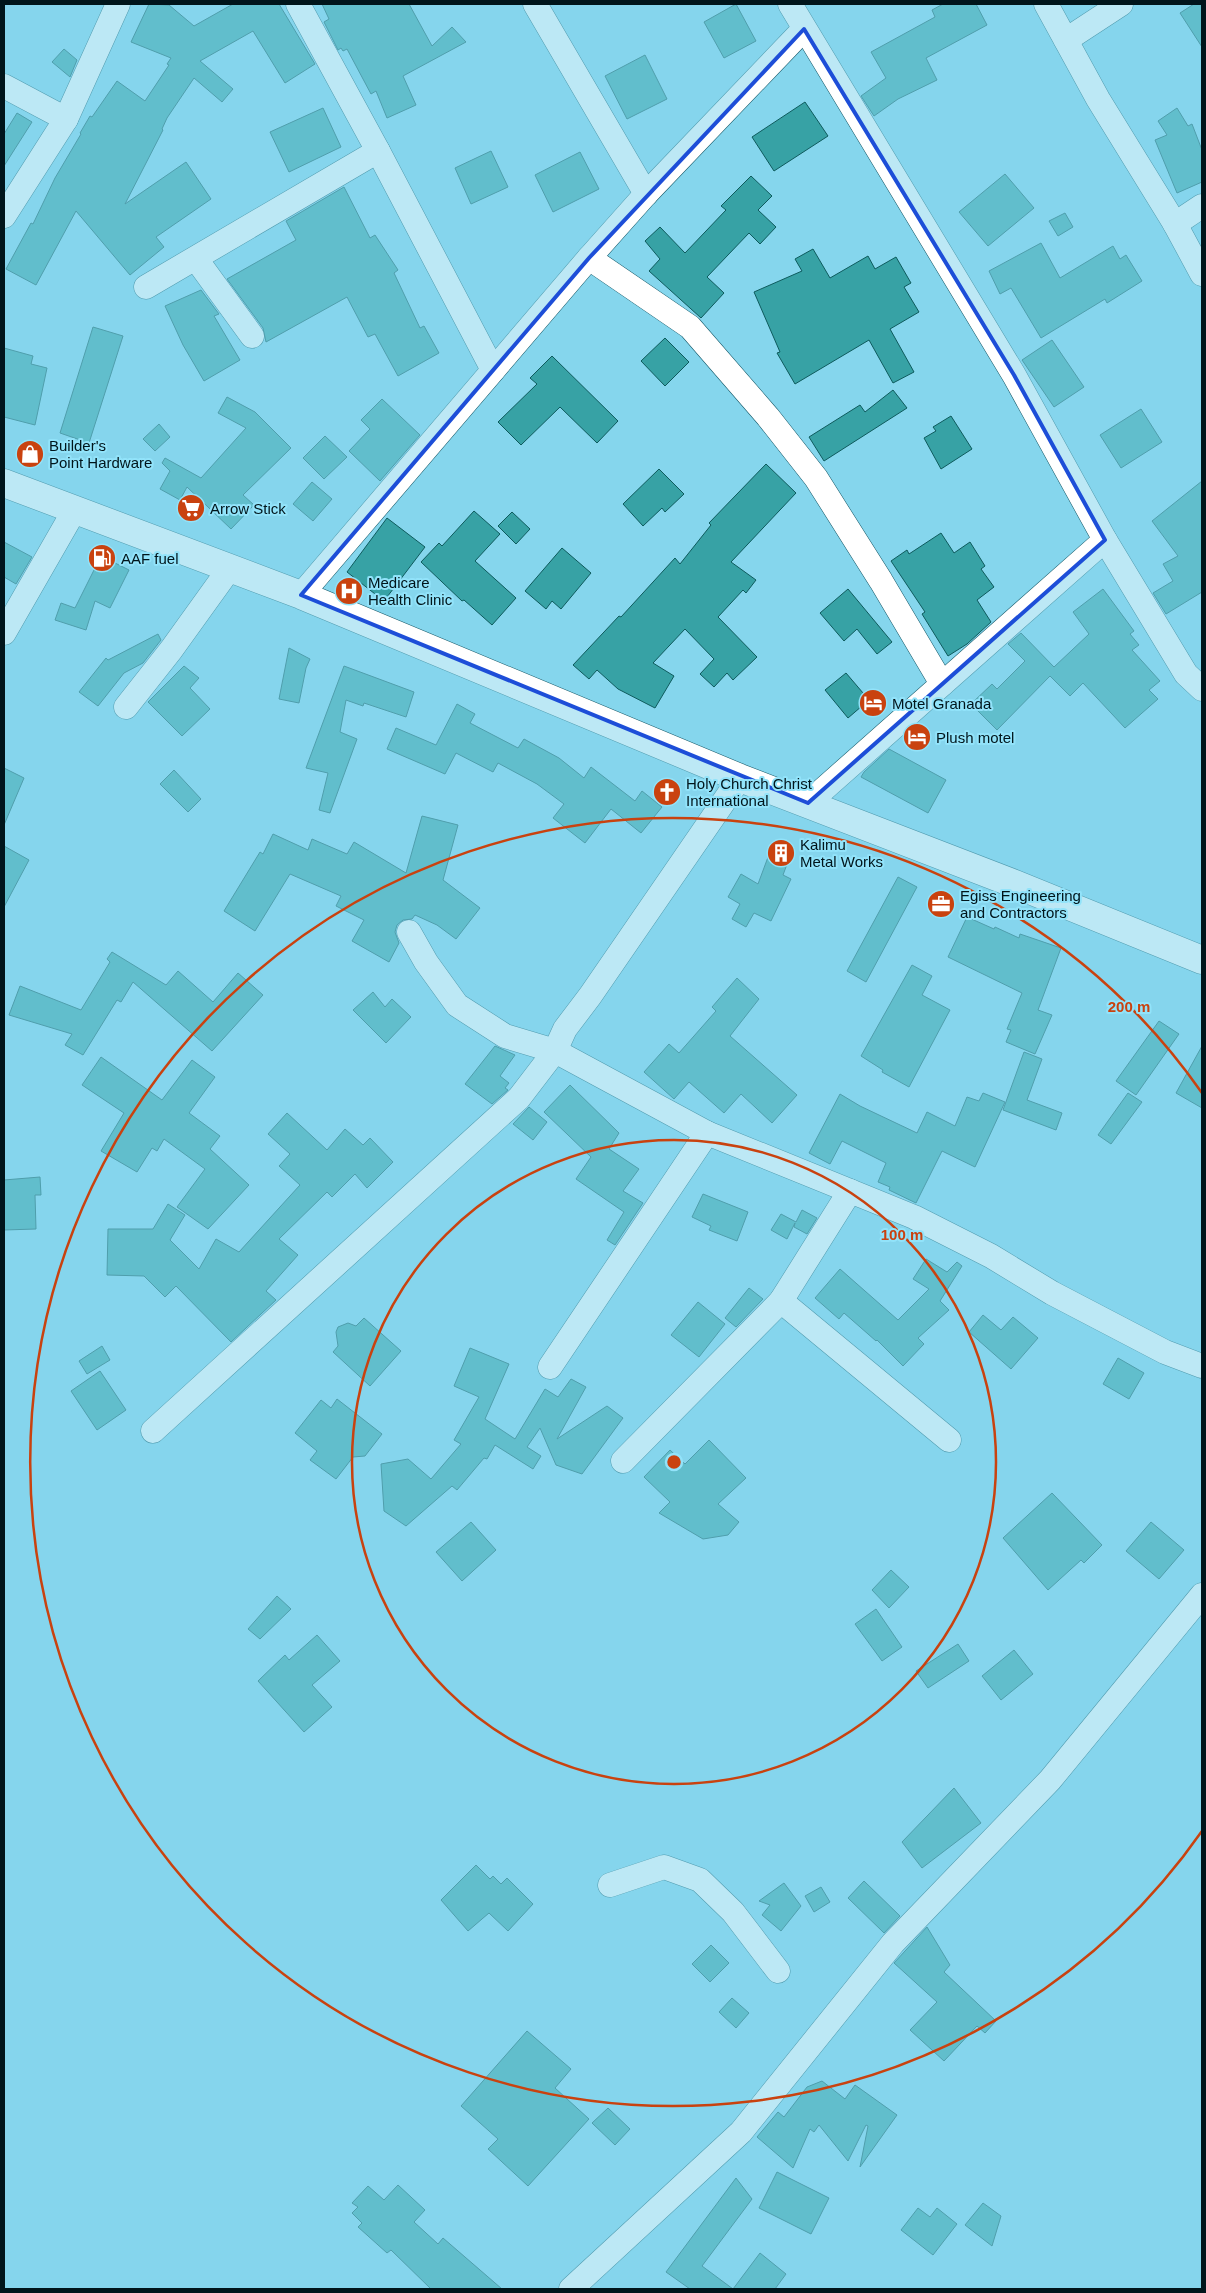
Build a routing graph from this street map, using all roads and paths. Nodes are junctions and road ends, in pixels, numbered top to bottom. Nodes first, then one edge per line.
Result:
1 (118, 4) edge
2 (298, 4) edge
3 (535, 4) edge
4 (790, 4) edge
5 (1046, 4) edge
6 (1121, 4) edge
7 (804, 28) junction
8 (1066, 40) junction
9 (4, 86) edge
10 (66, 119) junction
11 (378, 151) junction
12 (646, 194) junction
13 (1202, 206) edge
14 (4, 216) edge
15 (1175, 224) junction
16 (588, 258) junction
17 (196, 259) junction
18 (1202, 274) edge
19 (146, 287) dead end
20 (252, 336) dead end
21 (493, 370) junction
22 (4, 483) edge
23 (74, 511) junction
24 (1104, 540) junction
25 (230, 568) junction
26 (301, 595) junction
27 (4, 633) edge
28 (942, 684) junction
29 (1202, 689) edge
30 (126, 707) dead end
31 (740, 778) junction
32 (808, 803) junction
33 (409, 932) dead end
34 (1202, 960) edge
35 (556, 1051) junction
36 (707, 1133) junction
37 (850, 1191) junction
38 (781, 1301) junction
39 (1202, 1366) edge
40 (550, 1367) dead end
41 (153, 1431) dead end
42 (949, 1440) dead end
43 (624, 1461) dead end
44 (1202, 1595) edge
45 (610, 1884) dead end
46 (778, 1970) dead end
47 (571, 2289) edge

1 - 10 street
2 - 11 street
3 - 12 street
4 - 7 street
5 - 8 street
6 - 8 street
7 - 12 street
7 - 24 street
8 - 15 street
9 - 10 street
10 - 14 street
11 - 17 street
11 - 21 street
12 - 16 street
13 - 15 street
15 - 18 street
16 - 21 street
16 - 28 street
17 - 19 street
17 - 20 street
21 - 26 street
22 - 23 street
23 - 25 street
23 - 27 street
24 - 28 street
24 - 29 street
25 - 26 street
25 - 30 street
26 - 31 street
28 - 32 street
31 - 32 street
31 - 35 street
32 - 34 street
33 - 35 street
35 - 36 street
35 - 41 street
36 - 37 street
36 - 40 street
37 - 38 street
37 - 39 street
38 - 42 street
38 - 43 street
44 - 47 street
45 - 46 street

